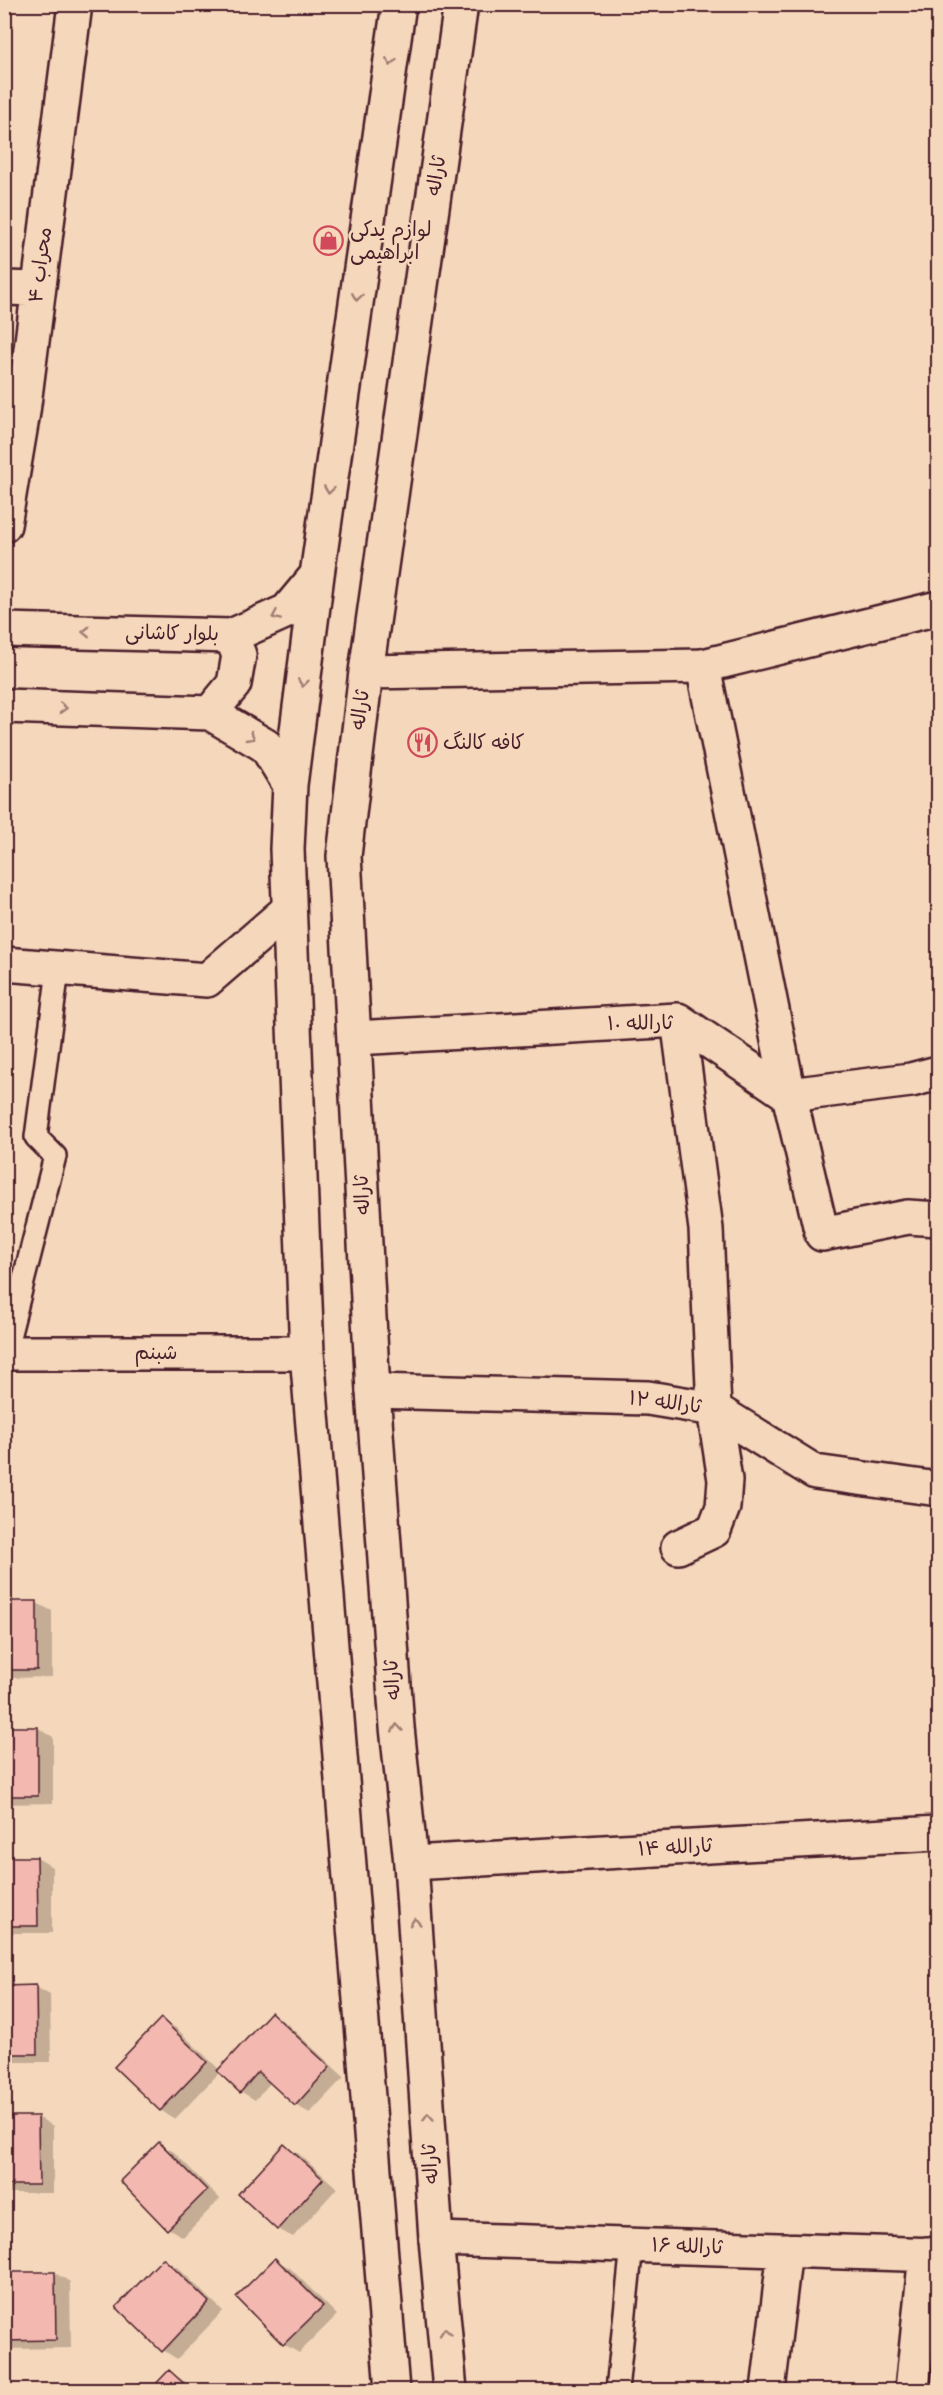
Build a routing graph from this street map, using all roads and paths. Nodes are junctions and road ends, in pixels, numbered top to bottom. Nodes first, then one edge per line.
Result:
1 (75, 4) edge
2 (399, 4) edge
3 (461, 4) edge
4 (4, 288) edge
5 (38, 289) junction
6 (4, 525) edge
7 (317, 575) junction
8 (939, 608) edge
9 (4, 630) edge
10 (231, 636) junction
11 (703, 666) junction
12 (366, 672) junction
13 (4, 706) edge
14 (210, 713) junction
15 (290, 785) junction
16 (289, 909) junction
17 (4, 964) edge
18 (58, 970) junction
19 (678, 1020) junction
20 (355, 1038) junction
21 (939, 1073) edge
22 (789, 1095) junction
23 (939, 1219) edge
24 (5, 1353) edge
25 (307, 1353) junction
26 (373, 1391) junction
27 (714, 1409) junction
28 (939, 1489) edge
29 (678, 1547) dead end
30 (939, 1833) edge
31 (411, 1863) junction
32 (436, 2238) junction
33 (632, 2245) junction
34 (785, 2250) junction
35 (932, 2255) edge
36 (392, 2391) edge
37 (450, 2391) edge
38 (617, 2391) edge
39 (768, 2391) edge
40 (912, 2391) edge

1 - 5 street, محراب ۴
2 -> 7 street
3 - 12 street, ثاراله
4 - 5 street
5 - 6 street, محراب ۴
7 -> 10 street, بلوار کاشانی
7 -> 15 street
8 - 11 street
10 -> 9 street, بلوار کاشانی
10 - 14 street
11 - 12 street
11 - 22 street
12 - 20 street, ثاراله
13 -> 14 street
14 -> 15 street
15 - 16 street
16 - 18 street
16 - 25 street
17 - 18 street
18 - 24 lane
19 - 20 street, ثارالله ۱۰
19 - 22 street, ثارالله ۱۰
19 - 27 street
20 - 26 street, ثاراله
21 - 22 street
22 - 23 street
24 - 25 street, شبنم
25 - 36 street
26 - 27 street, ثارالله ۱۲
31 -> 26 street, ثاراله
27 - 28 street, ثارالله ۱۲
27 - 29 street
30 - 31 street, ثارالله ۱۴
32 -> 31 street, ثاراله
32 - 33 street, ثارالله ۱۶
37 -> 32 street, ثاراله
33 - 34 street, ثارالله ۱۶
33 - 38 lane
34 - 35 street, ثارالله ۱۶
34 - 39 street
35 - 40 street

